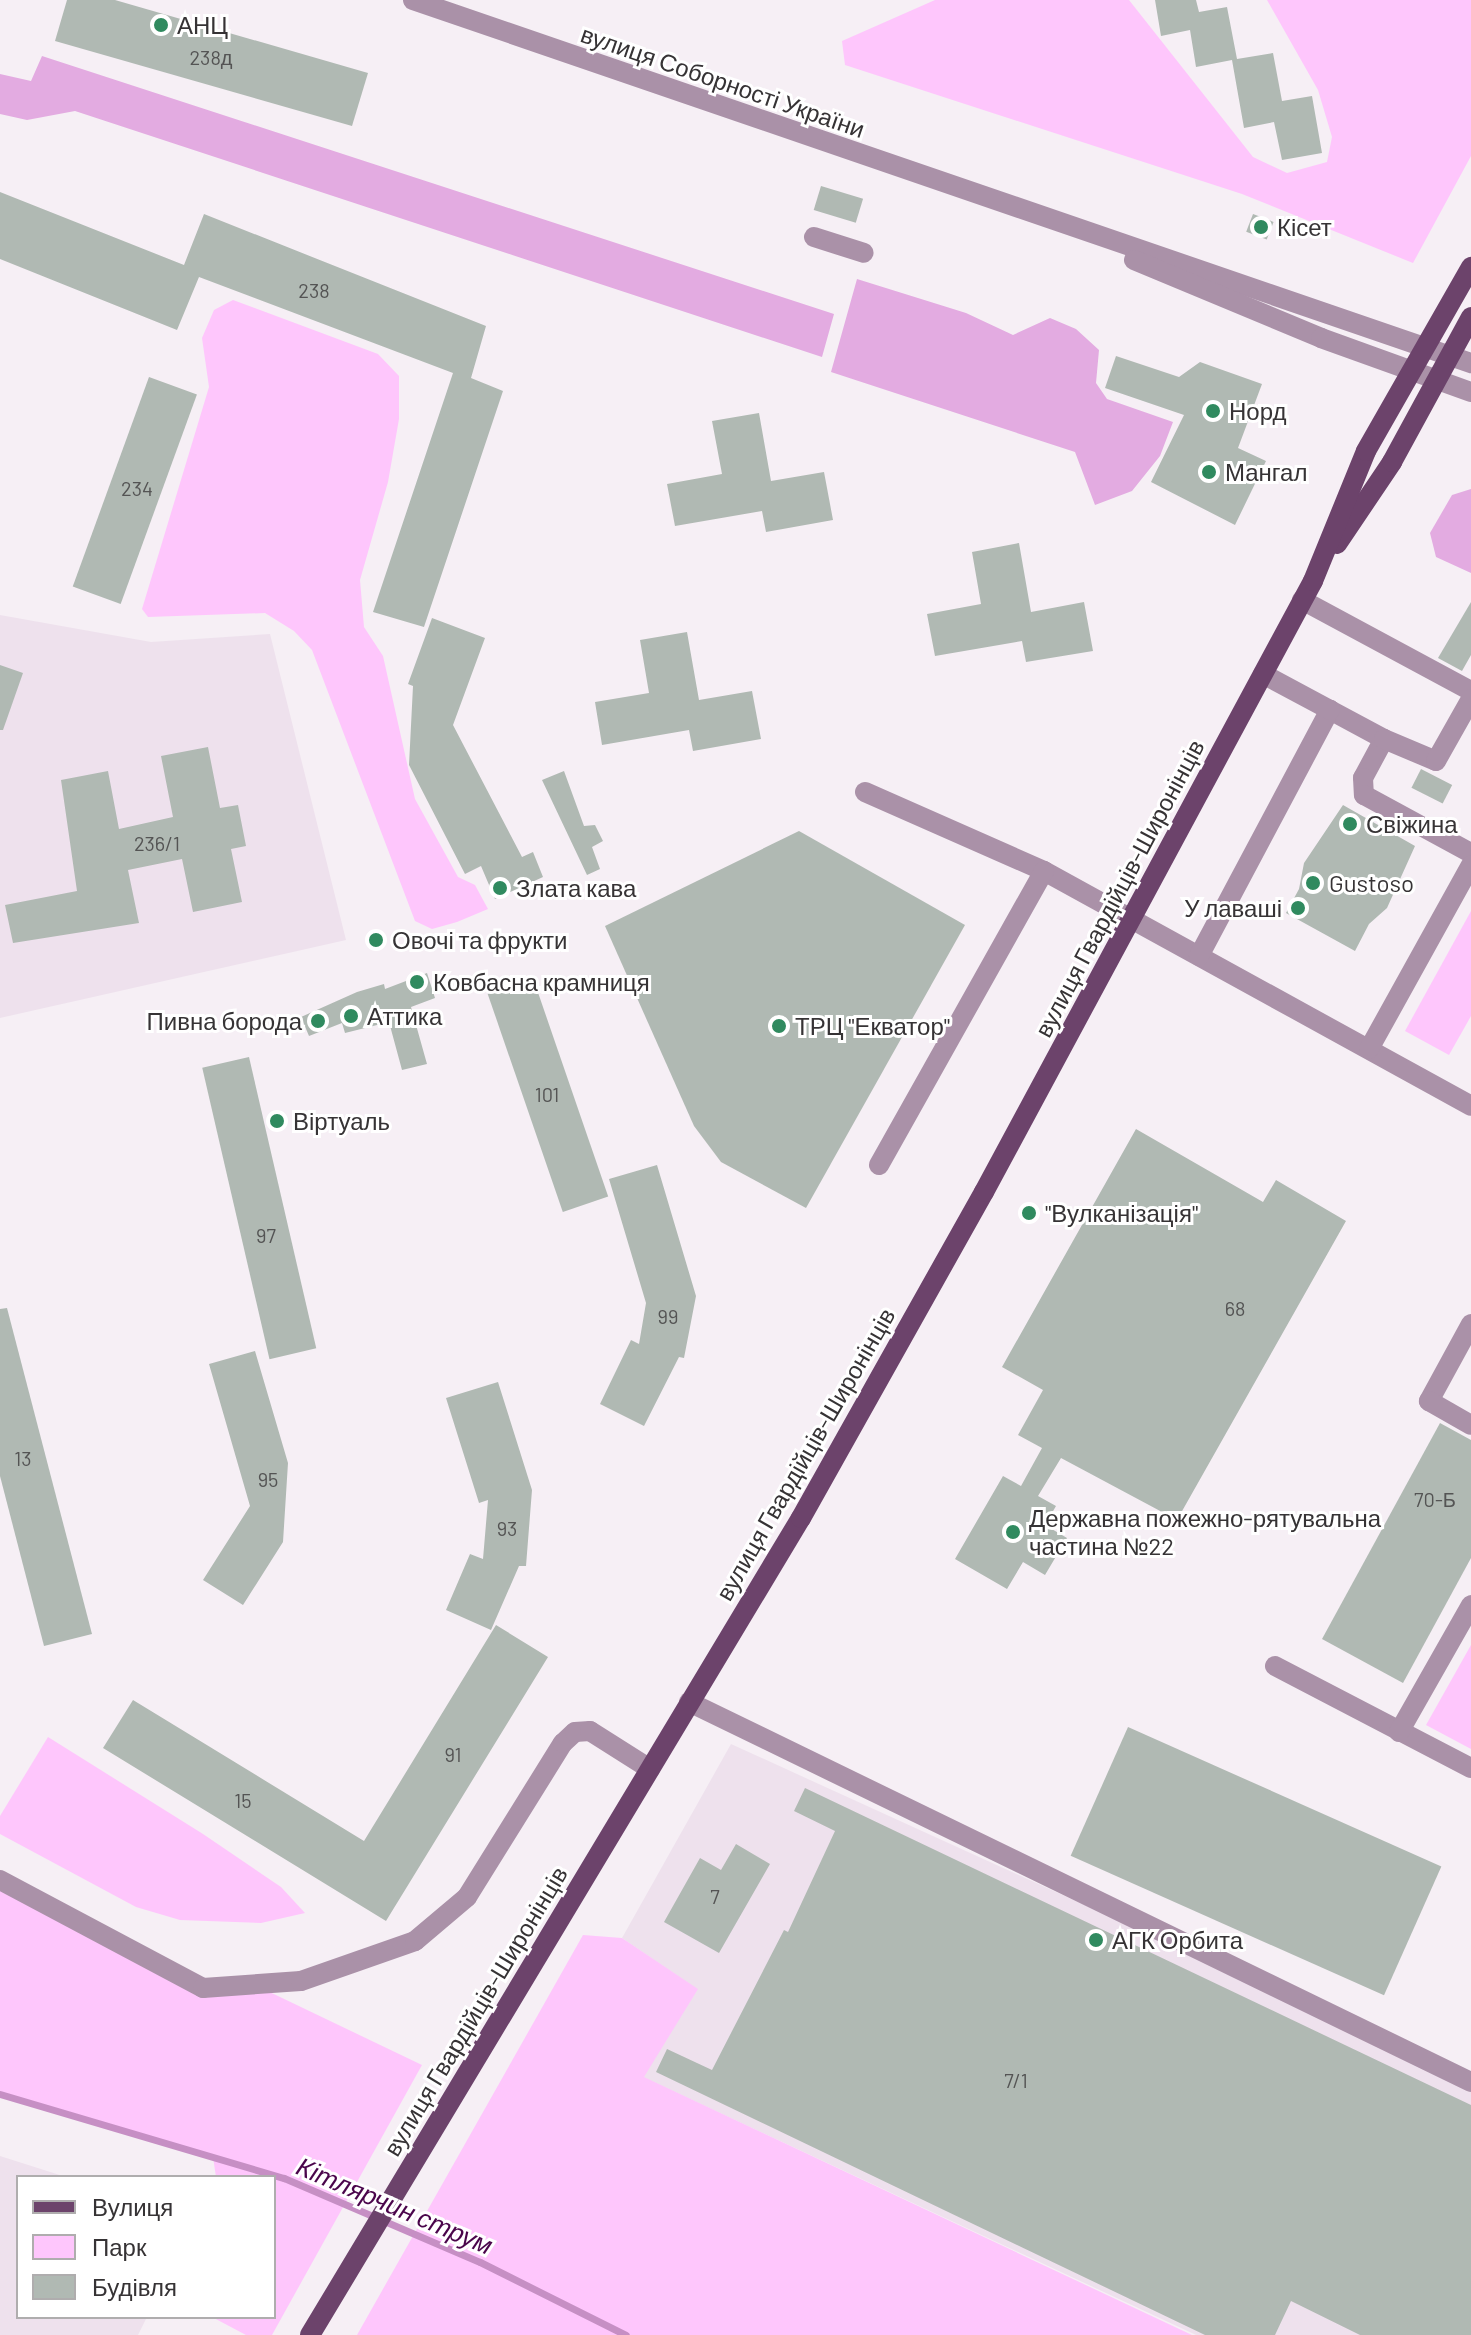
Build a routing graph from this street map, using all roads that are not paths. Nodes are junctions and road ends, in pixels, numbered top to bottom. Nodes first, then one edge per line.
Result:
1 (413, 0) edge
2 (1016, 211) junction
3 (814, 237) dead end
4 (864, 253) dead end
5 (1471, 267) edge
6 (1471, 317) edge
7 (1425, 347) junction
8 (1451, 356) junction
9 (1471, 363) edge
10 (1410, 370) junction
11 (1438, 381) junction
12 (1471, 392) edge
13 (1313, 581) junction
14 (1302, 600) junction
15 (1263, 674) junction
16 (1471, 691) edge
17 (1471, 699) edge
18 (1330, 710) junction
19 (1384, 739) junction
20 (865, 792) dead end
21 (1471, 853) edge
22 (1471, 865) edge
23 (1044, 871) junction
24 (1133, 919) junction
25 (1199, 956) junction
26 (1369, 1049) junction
27 (1471, 1106) edge
28 (879, 1165) dead end
29 (1471, 1324) edge
30 (1471, 1425) edge
31 (1471, 1605) edge
32 (1275, 1666) dead end
33 (689, 1702) junction
34 (1399, 1732) junction
35 (1471, 1768) edge
36 (650, 1769) junction
37 (0, 1880) edge
38 (1471, 2082) edge
39 (310, 2335) edge

1 - 2 street, вулиця Соборності України
2 - 7 street, вулиця Соборності України
2 - 10 street, вулиця Соборності України
3 - 4 street
5 - 7 main road, вулиця Гвардійців-Широнінців
6 - 8 main road, вулиця Гвардійців-Широнінців
7 - 8 street, вулиця Соборності України
7 - 10 main road, вулиця Гвардійців-Широнінців
8 - 9 street, вулиця Соборності України
8 - 11 main road, вулиця Гвардійців-Широнінців
10 - 11 street, вулиця Соборності України
10 - 13 main road, вулиця Гвардійців-Широнінців
11 - 12 street, вулиця Соборності України
11 - 13 main road, вулиця Гвардійців-Широнінців
13 - 14 main road, вулиця Гвардійців-Широнінців
14 - 15 main road, вулиця Гвардійців-Широнінців
14 - 16 street
15 - 18 street
15 - 24 main road, вулиця Гвардійців-Широнінців
17 - 19 street
18 - 19 street
18 - 25 street
19 - 21 street
20 - 23 street
22 - 26 street
23 - 24 street
23 - 28 street
24 - 25 street
24 - 33 main road, вулиця Гвардійців-Широнінців
25 - 26 street
26 - 27 street
29 - 30 street
31 - 34 street
32 - 34 street
33 - 36 main road, вулиця Гвардійців-Широнінців
33 - 38 street
34 - 35 street
36 - 37 street
36 - 39 main road, вулиця Гвардійців-Широнінців

